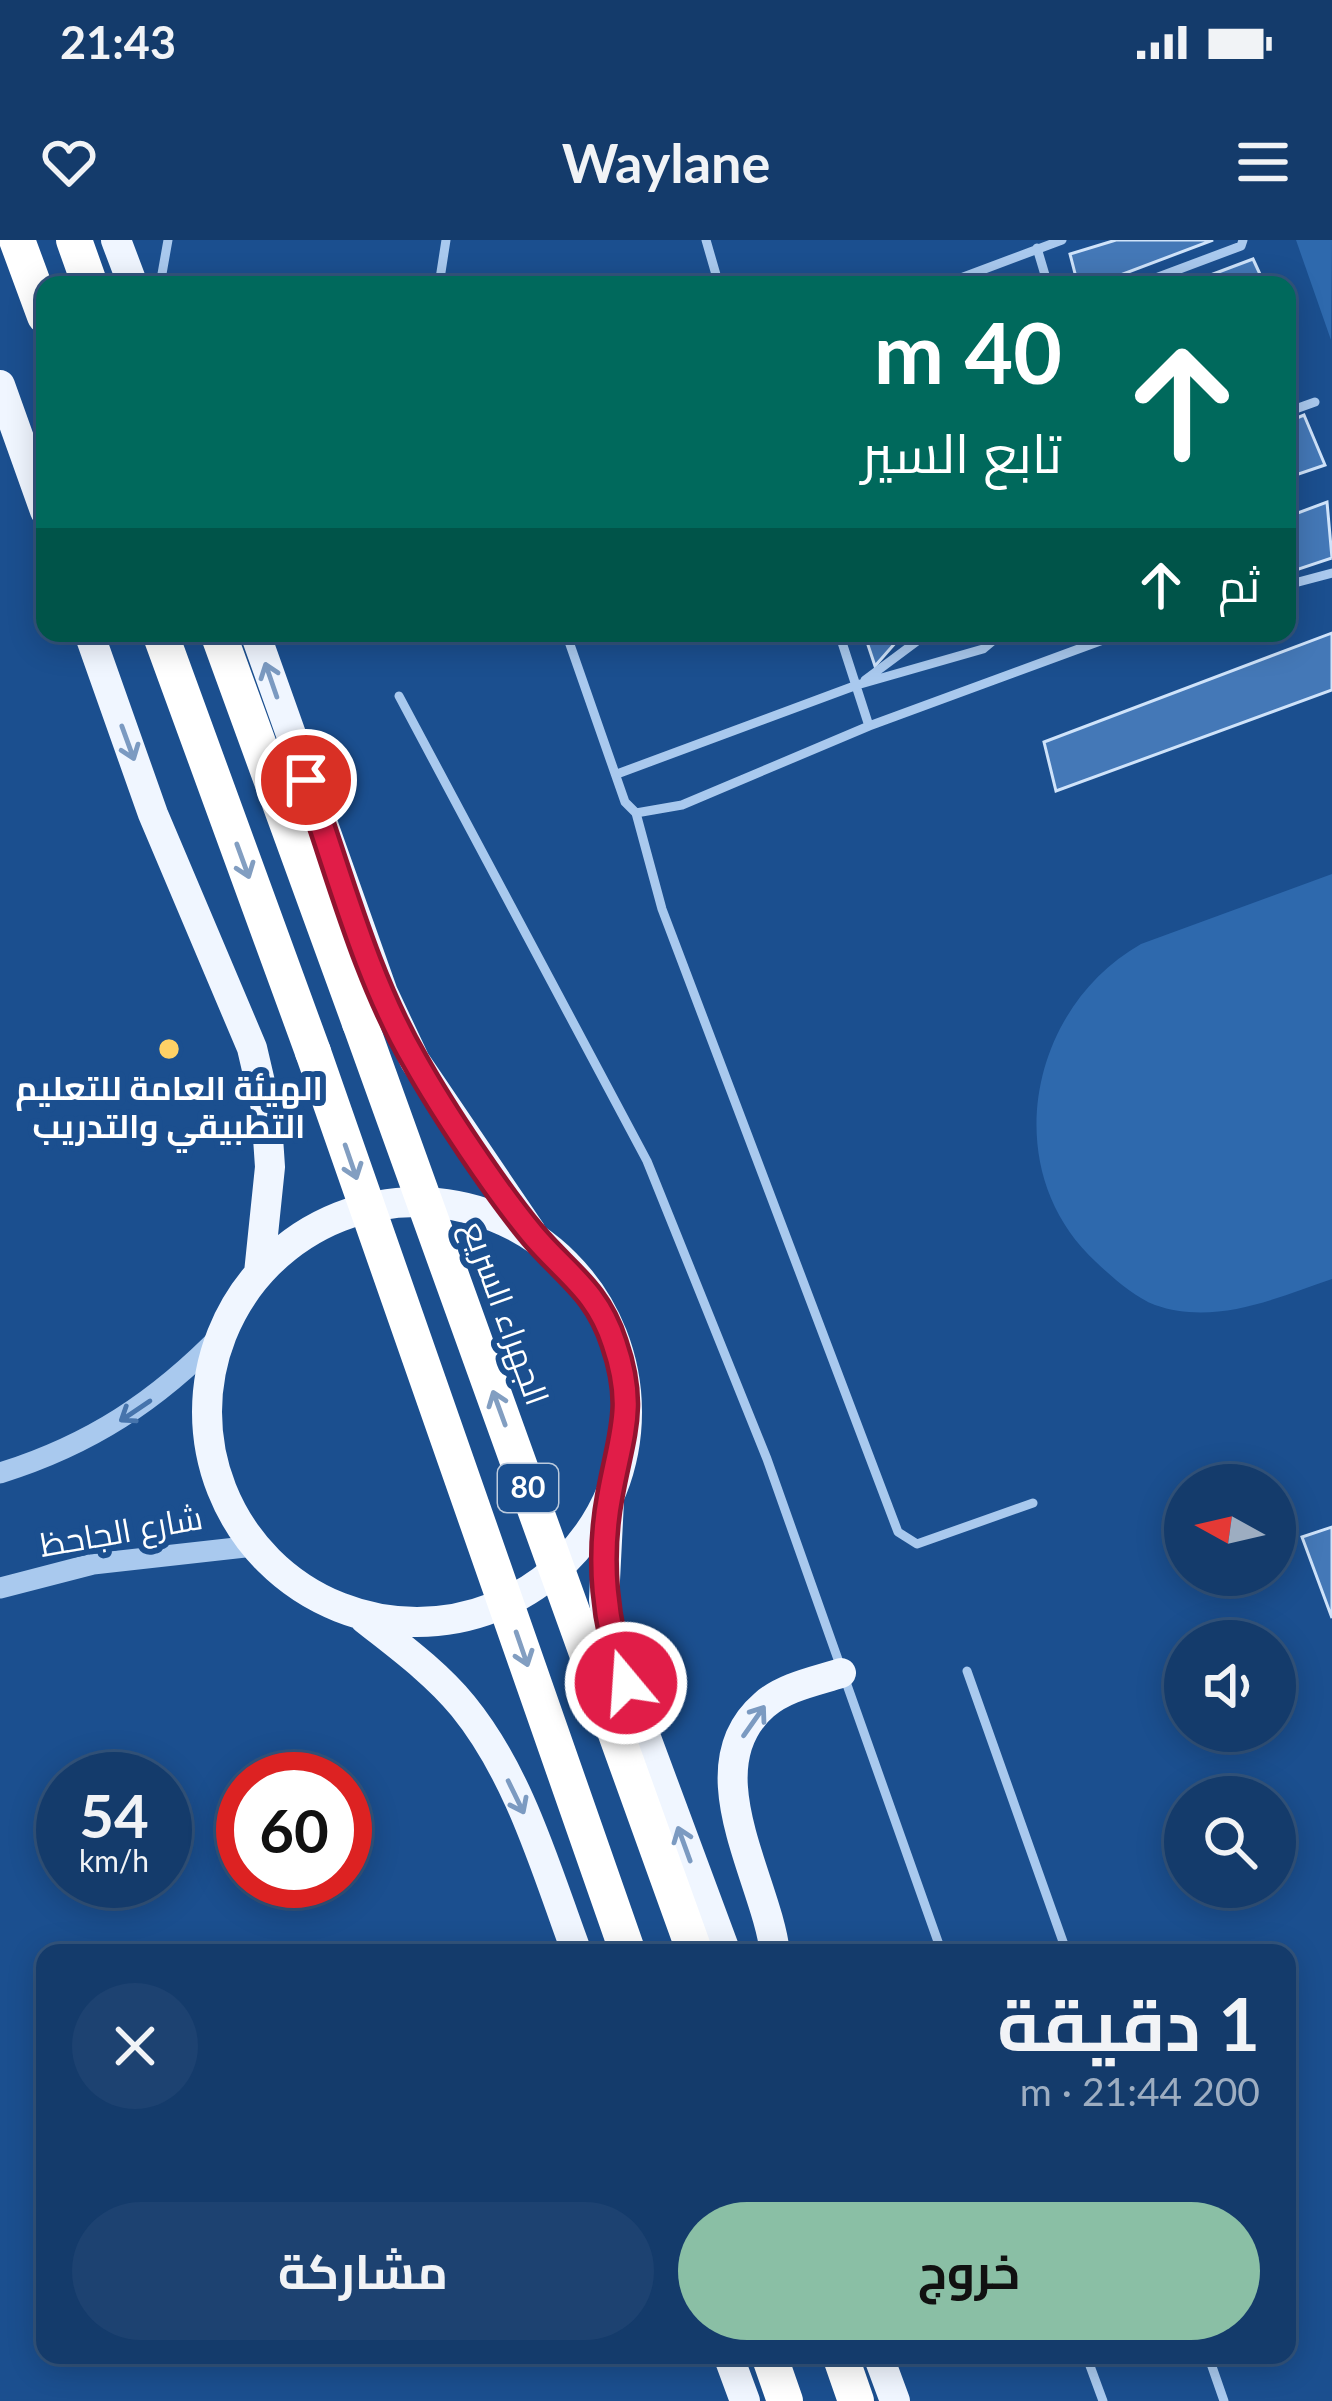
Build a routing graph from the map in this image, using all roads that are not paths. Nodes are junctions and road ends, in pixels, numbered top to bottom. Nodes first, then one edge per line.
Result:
1 (17, 240) edge
2 (74, 240) edge
3 (116, 240) edge
4 (168, 240) edge
5 (446, 240) edge
6 (706, 240) edge
7 (1061, 240) edge
8 (1244, 240) edge
9 (1037, 248) junction
10 (87, 276) edge
11 (130, 276) edge
12 (162, 276) edge
13 (440, 276) edge
14 (716, 276) edge
15 (965, 276) edge
16 (1045, 276) edge
17 (1158, 276) edge
18 (36, 292) edge
19 (0, 385) edge
20 (1315, 402) dead end
21 (1296, 409) edge
22 (36, 486) edge
23 (1332, 573) edge
24 (1296, 583) edge
25 (91, 642) edge
26 (163, 642) edge
27 (221, 642) edge
28 (257, 642) edge
29 (569, 642) edge
30 (842, 642) edge
31 (916, 642) edge
32 (991, 642) edge
33 (1097, 642) edge
34 (857, 685) junction
35 (399, 696) dead end
36 (869, 725) junction
37 (617, 774) junction
38 (636, 813) junction
39 (534, 1238) junction
40 (260, 1274) junction
41 (223, 1334) junction
42 (0, 1473) edge
43 (610, 1495) junction
44 (1033, 1503) dead end
45 (254, 1546) junction
46 (0, 1588) edge
47 (360, 1615) junction
48 (967, 1671) dead end
49 (841, 1673) junction
50 (574, 1944) edge
51 (625, 1944) edge
52 (692, 1944) edge
53 (723, 1944) edge
54 (772, 1944) edge
55 (939, 1944) edge
56 (1063, 1944) edge
57 (731, 2364) edge
58 (772, 2364) edge
59 (843, 2364) edge
60 (881, 2364) edge
61 (1089, 2364) edge
62 (1211, 2364) edge
63 (745, 2401) edge
64 (785, 2401) edge
65 (856, 2401) edge
66 (895, 2401) edge
67 (1103, 2401) edge
68 (1224, 2401) edge

1 - 18 highway
2 - 10 highway
3 - 11 main road
4 - 12 lane
5 - 13 lane
6 - 14 lane
7 - 9 lane
8 - 17 lane
9 - 15 lane
9 - 16 lane
19 - 22 main road
20 - 21 lane
23 - 24 lane
25 -> 40 main road
26 -> 51 highway, 80, bridge
52 -> 27 highway, الجهراء السريع / 80, bridge
39 -> 28 main road, الجهراء السريع
29 - 37 lane
30 - 34 lane
31 - 34 lane
32 - 34 lane
33 - 36 lane
34 - 36 lane
34 - 37 lane
35 - 49 lane
36 - 38 lane
37 - 38 lane
38 - 44 lane
39 - 40 main road
39 - 43 main road
40 - 41 main road
41 -> 42 street
41 - 45 main road
43 - 47 main road
53 -> 43 main road
45 - 46 street, شارع الجاحظ
45 - 47 main road
47 -> 50 main road
48 - 56 lane
54 -> 49 main road
49 - 55 lane
57 - 63 main road
58 - 64 highway
59 - 65 highway
60 - 66 main road
61 - 67 lane
62 - 68 lane

